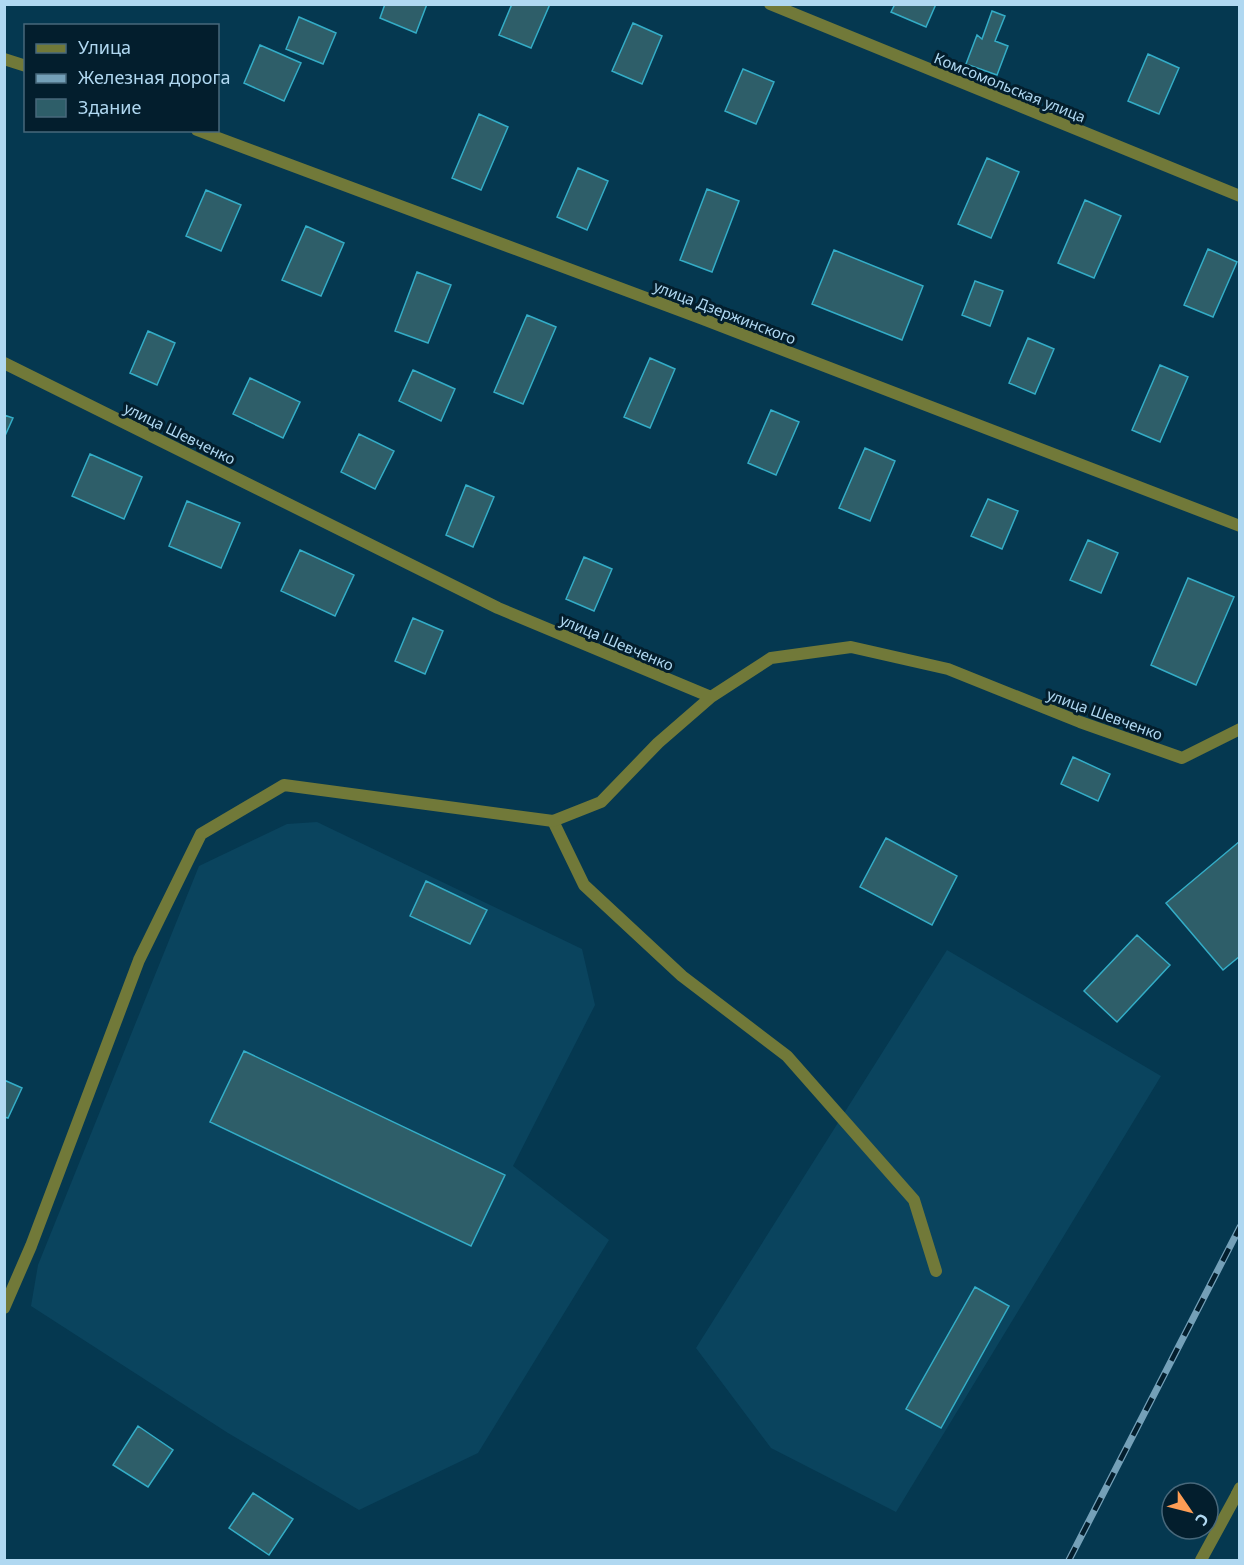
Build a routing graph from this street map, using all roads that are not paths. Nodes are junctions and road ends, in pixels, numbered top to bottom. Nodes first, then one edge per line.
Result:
1 (770, 4) edge
2 (4, 59) edge
3 (24, 65) edge
4 (202, 132) edge
5 (1239, 196) edge
6 (4, 363) edge
7 (1239, 526) edge
8 (711, 697) junction
9 (1239, 729) edge
10 (553, 821) junction
11 (936, 1271) dead end
12 (4, 1308) edge
13 (1239, 1493) edge
14 (1201, 1560) edge

1 - 5 street, Комсомольская улица
2 - 3 street
4 - 7 street, улица Дзержинского
6 - 8 street, улица Шевченко
8 - 9 street, улица Шевченко
8 - 10 street
10 - 11 street
10 - 12 street
13 - 14 street

